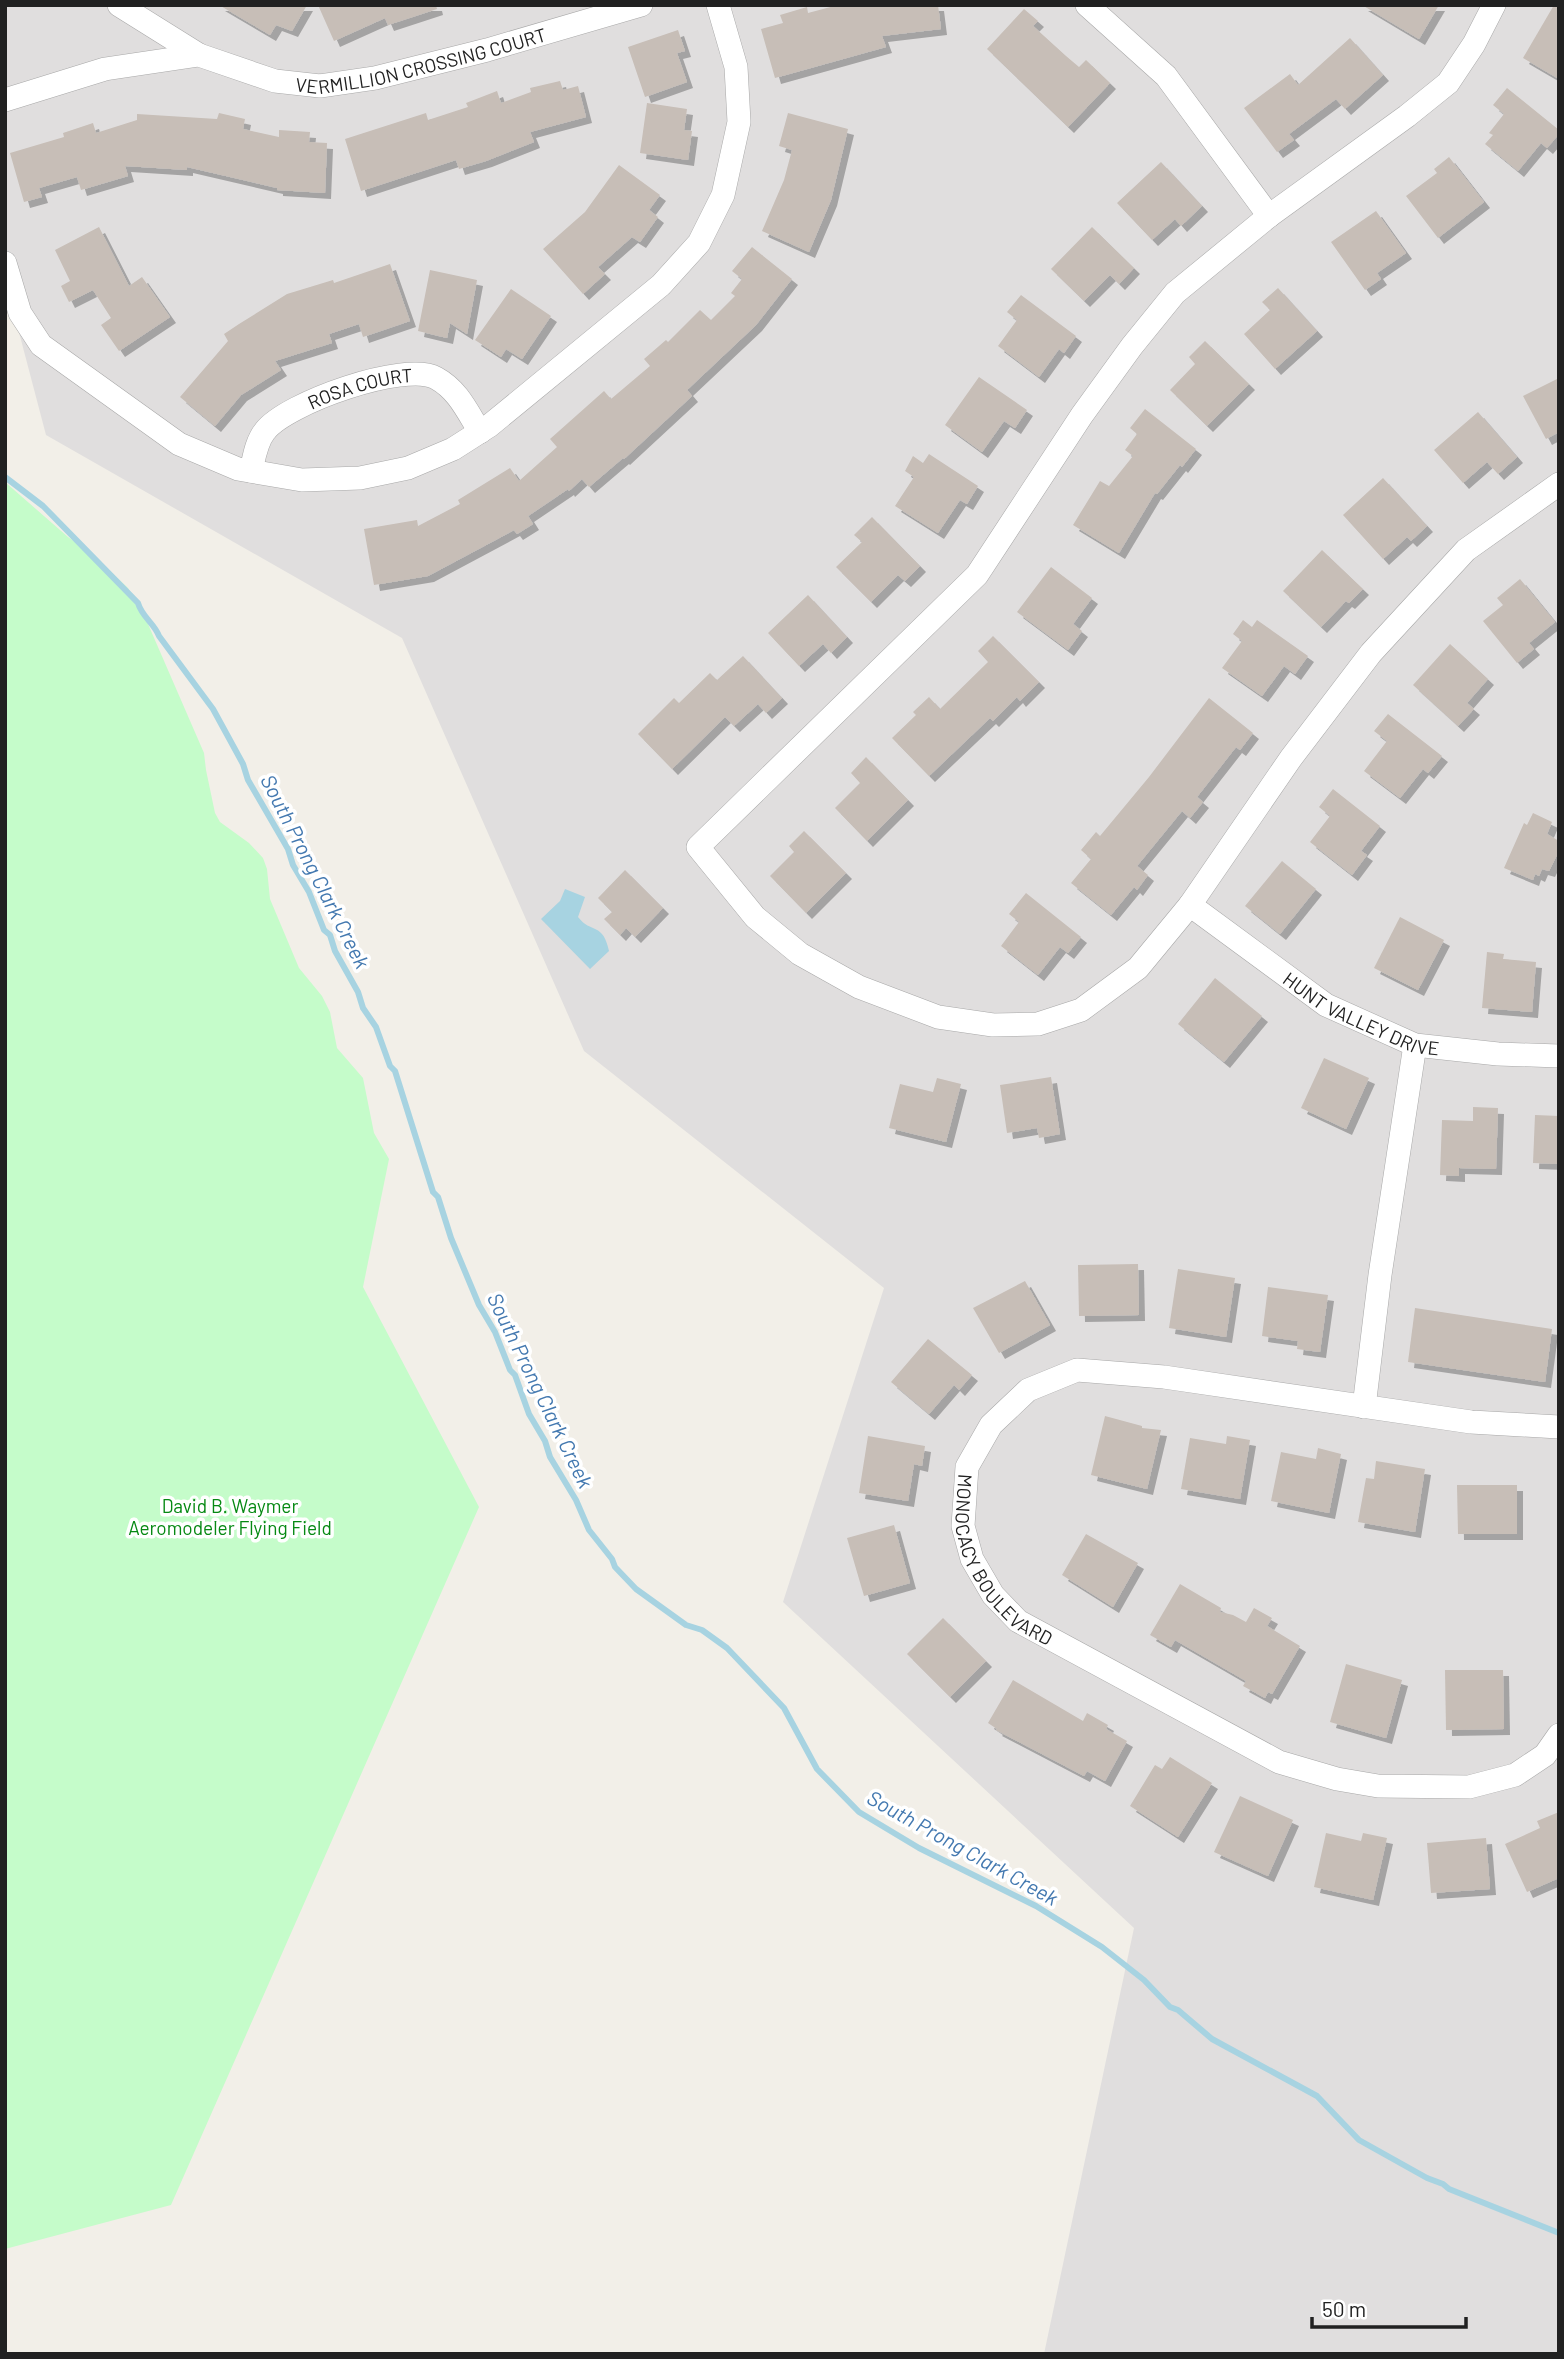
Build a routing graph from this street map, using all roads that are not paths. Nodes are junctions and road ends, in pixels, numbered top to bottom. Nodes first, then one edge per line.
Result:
1 (119, 5) edge
2 (641, 5) edge
3 (718, 5) edge
4 (1087, 5) edge
5 (1494, 5) edge
6 (199, 55) junction
7 (5, 100) edge
8 (1269, 216) junction
9 (5, 263) edge
10 (480, 432) junction
11 (251, 471) junction
12 (1559, 484) edge
13 (1190, 905) junction
14 (1415, 1045) junction
15 (1559, 1056) edge
16 (1364, 1408) junction
17 (1559, 1427) edge
18 (1559, 1735) edge

1 - 6 street, VERMILLION CROSSING COURT
2 - 6 street, VERMILLION CROSSING COURT
3 - 10 street
4 - 8 street
5 - 8 street
6 - 7 street, VERMILLION CROSSING COURT
8 - 13 street
9 - 11 street
10 - 11 street
10 - 11 street, ROSA COURT
12 - 13 street
13 - 14 street, HUNT VALLEY DRIVE
14 - 15 street, HUNT VALLEY DRIVE
14 - 16 street
16 - 17 street, MONOCACY BOULEVARD
16 - 18 street, MONOCACY BOULEVARD

